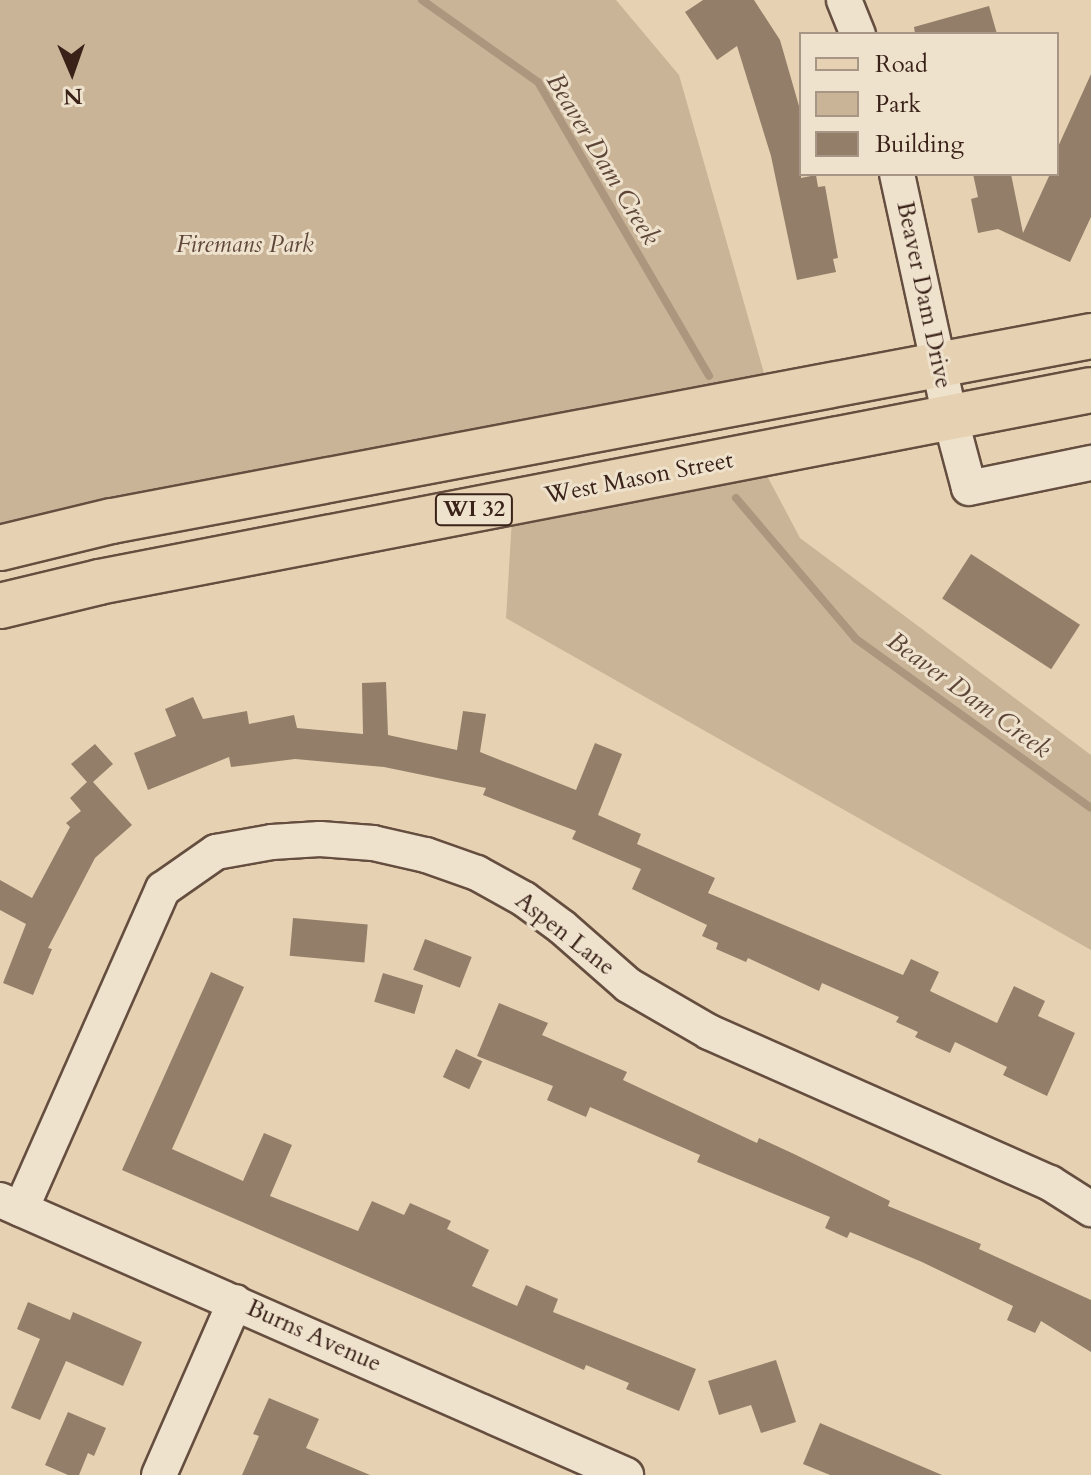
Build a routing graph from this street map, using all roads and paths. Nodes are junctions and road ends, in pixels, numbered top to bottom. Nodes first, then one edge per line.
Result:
1 (844, 0) edge
2 (857, 32) edge
3 (897, 176) edge
4 (1091, 336) edge
5 (940, 365) junction
6 (1091, 390) edge
7 (950, 417) junction
8 (1091, 463) edge
9 (0, 548) edge
10 (0, 606) edge
11 (11, 1204) edge
12 (1091, 1209) edge
13 (235, 1302) junction
14 (159, 1475) edge
15 (626, 1475) edge

1 - 2 street
3 - 5 street, Beaver Dam Drive
4 - 5 main road, WI 32
5 - 7 street, Beaver Dam Drive
5 - 9 main road, WI 32
6 - 7 main road, West Mason Street / WI 32
7 - 8 street, Beaver Dam Drive
7 - 10 main road, West Mason Street / WI 32
11 - 12 street, Aspen Lane
11 - 13 street, Burns Avenue
13 - 14 street
13 - 15 street, Burns Avenue

